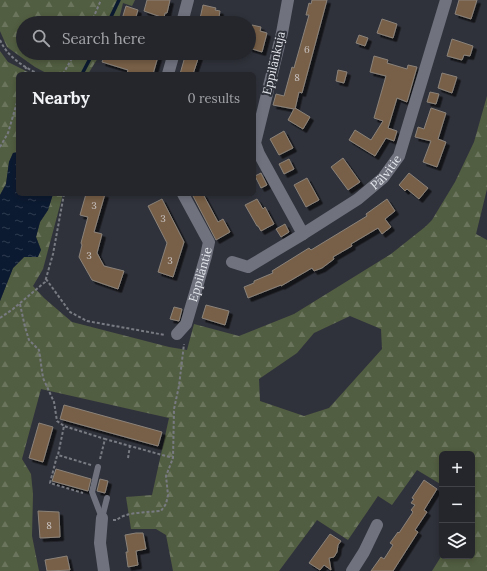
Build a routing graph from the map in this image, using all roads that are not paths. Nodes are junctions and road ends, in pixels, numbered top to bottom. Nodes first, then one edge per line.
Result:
1 (188, 0) edge
2 (288, 0) edge
3 (446, 0) edge
4 (184, 16) edge
5 (172, 60) edge
6 (169, 72) edge
7 (256, 139) edge
8 (256, 146) edge
9 (184, 196) edge
10 (303, 234) junction
11 (232, 262) dead end
12 (177, 334) road end
13 (98, 467) road end
14 (108, 498) dead end
15 (102, 518) junction
16 (377, 525) dead end
17 (104, 571) edge
18 (352, 571) edge

1 - 4 street
2 - 7 street, Eppilänkuja
3 - 10 street, Pälvitie
5 - 6 street
8 - 10 street, Eppilänkuja
9 - 12 street, Eppiläntie
10 - 11 street, Pälvitie
13 - 15 lane
14 - 15 lane
15 - 17 street
16 - 18 street

